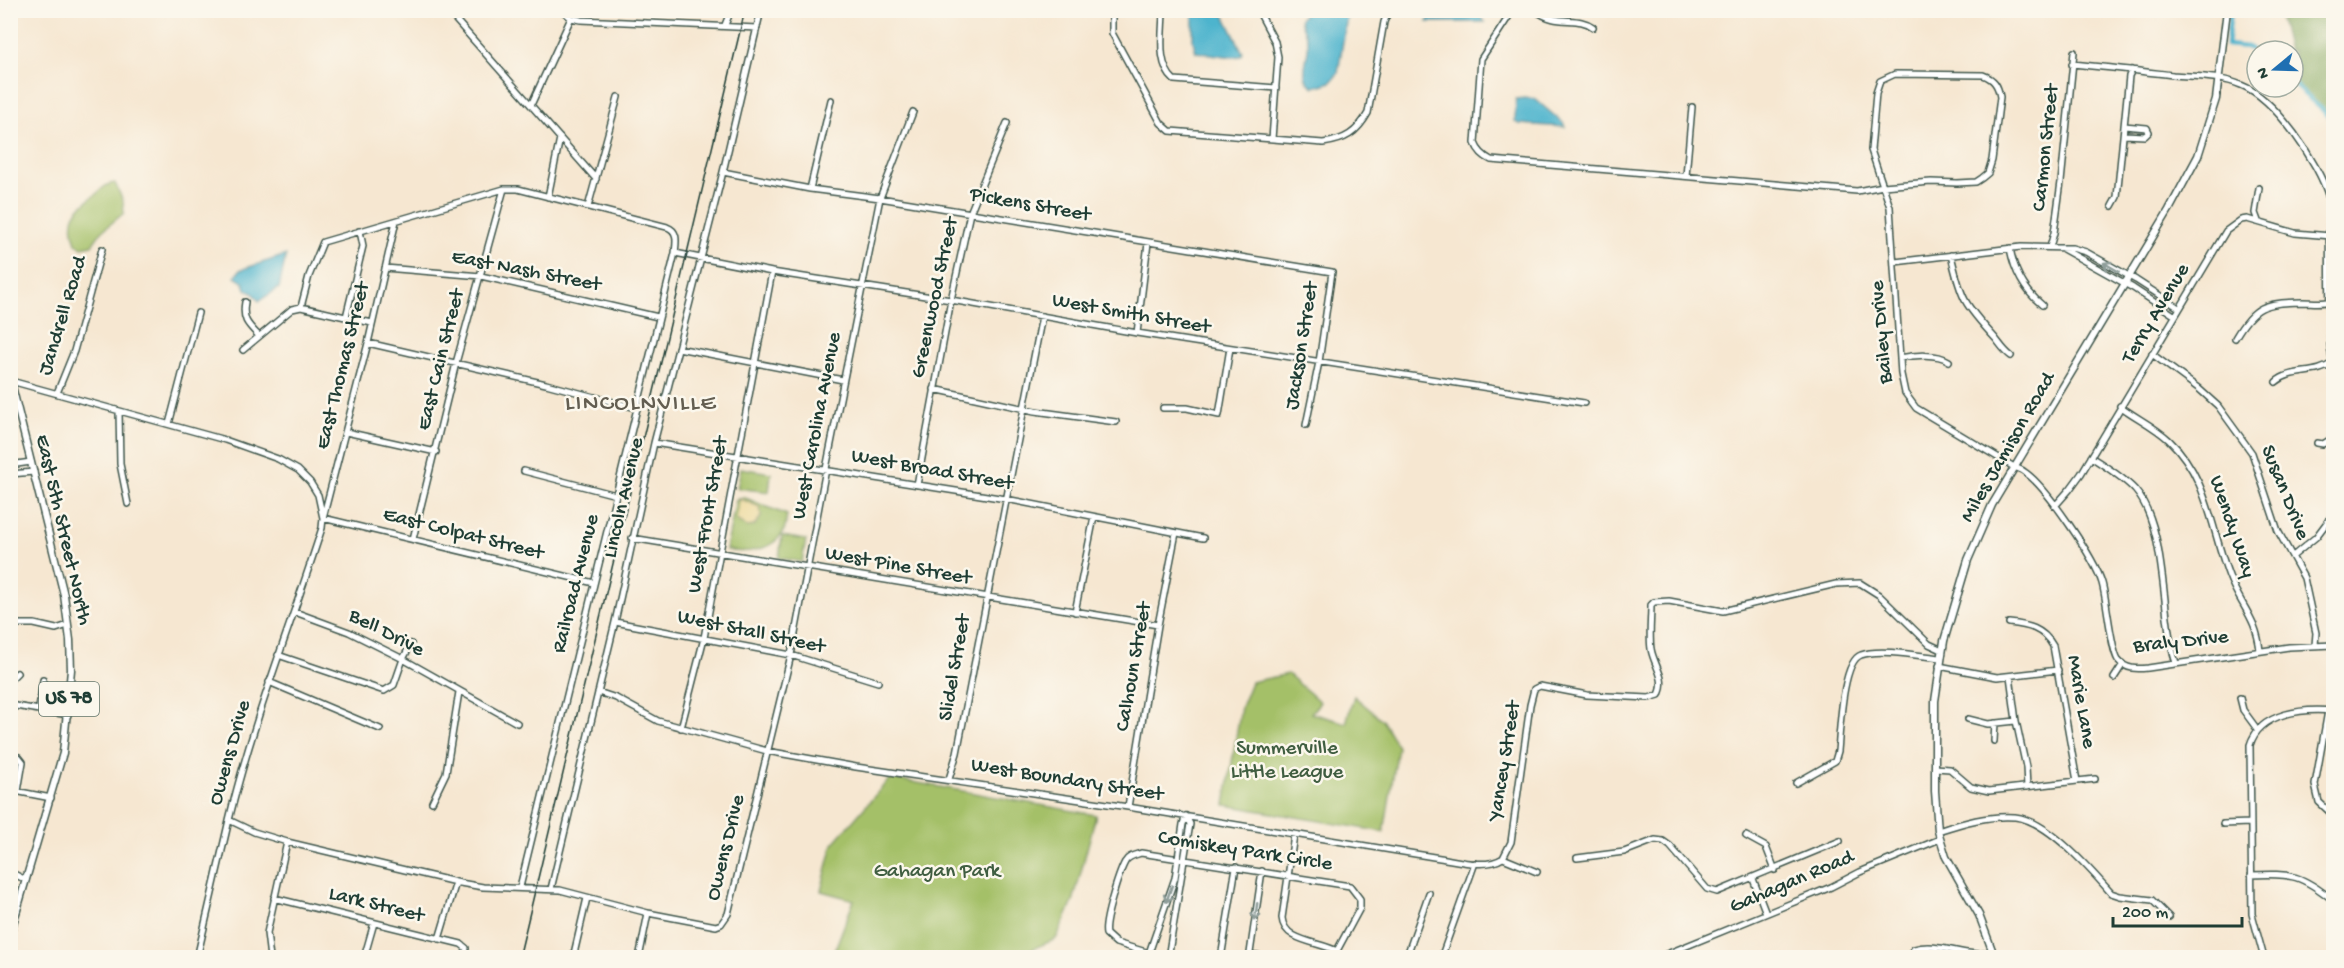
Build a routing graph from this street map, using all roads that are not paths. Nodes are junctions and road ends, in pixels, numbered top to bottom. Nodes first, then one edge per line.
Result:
1 (447, 10) edge
2 (562, 10) edge
3 (731, 10) edge
4 (761, 10) edge
5 (1112, 10) edge
6 (1163, 10) edge
7 (1258, 10) edge
8 (1389, 10) edge
9 (1513, 10) edge
10 (1535, 10) edge
11 (2227, 10) edge
12 (571, 18) junction
13 (725, 25) junction
14 (1593, 27) dead end
15 (757, 28) junction
16 (2074, 52) dead end
17 (2072, 64) junction
18 (2132, 70) junction
19 (2219, 79) junction
20 (1276, 88) junction
21 (618, 97) dead end
22 (831, 100) dead end
23 (531, 105) junction
24 (1692, 107) dead end
25 (913, 112) dead end
26 (1007, 123) dead end
27 (2124, 126) junction
28 (2124, 135) junction
29 (560, 138) junction
30 (1272, 139) junction
31 (723, 172) junction
32 (1686, 176) junction
33 (596, 179) junction
34 (1883, 186) junction
35 (2259, 188) dead end
36 (504, 189) junction
37 (810, 189) junction
38 (548, 197) junction
39 (880, 198) junction
40 (2112, 206) dead end
41 (588, 207) junction
42 (970, 213) junction
43 (396, 221) junction
44 (2258, 221) junction
45 (360, 231) junction
46 (2331, 236) junction
47 (1148, 243) junction
48 (2050, 247) junction
49 (2010, 248) junction
50 (2059, 248) junction
51 (102, 249) dead end
52 (675, 253) junction
53 (1951, 255) junction
54 (700, 259) junction
55 (2332, 259) edge
56 (1895, 262) junction
57 (385, 267) junction
58 (772, 272) junction
59 (1332, 272) joint
60 (481, 276) junction
61 (2129, 277) junction
62 (2125, 284) junction
63 (861, 287) junction
64 (951, 300) junction
65 (2331, 301) junction
66 (245, 302) dead end
67 (2042, 305) dead end
68 (301, 307) junction
69 (2179, 308) junction
70 (198, 313) dead end
71 (2174, 315) junction
72 (1042, 316) junction
73 (346, 317) junction
74 (658, 317) junction
75 (372, 323) junction
76 (2332, 332) edge
77 (1137, 333) junction
78 (258, 336) junction
79 (2235, 338) dead end
80 (368, 343) junction
81 (678, 348) junction
82 (1230, 348) junction
83 (243, 350) dead end
84 (2152, 354) junction
85 (2011, 356) dead end
86 (1900, 358) junction
87 (1949, 361) dead end
88 (755, 362) junction
89 (1319, 362) junction
90 (456, 363) junction
91 (2332, 363) edge
92 (2334, 374) edge
93 (11, 380) edge
94 (843, 380) junction
95 (2276, 382) dead end
96 (934, 389) junction
97 (57, 393) junction
98 (1584, 403) dead end
99 (2120, 406) junction
100 (636, 408) junction
101 (1024, 408) junction
102 (1163, 408) dead end
103 (119, 411) junction
104 (1116, 422) dead end
105 (169, 424) junction
106 (1306, 425) dead end
107 (346, 432) junction
108 (2334, 437) edge
109 (654, 443) junction
110 (2317, 443) dead end
111 (436, 452) junction
112 (736, 456) junction
113 (2091, 457) junction
114 (31, 462) junction
115 (10, 465) edge
116 (2014, 467) junction
117 (825, 469) junction
118 (524, 471) dead end
119 (34, 472) junction
120 (10, 474) edge
121 (917, 485) junction
122 (616, 495) junction
123 (1006, 500) junction
124 (128, 504) dead end
125 (2055, 506) junction
126 (2334, 513) edge
127 (1094, 517) junction
128 (323, 518) junction
129 (1176, 533) junction
130 (632, 538) junction
131 (1203, 538) dead end
132 (413, 539) junction
133 (719, 552) junction
134 (2293, 556) junction
135 (807, 568) junction
136 (594, 583) junction
137 (986, 598) junction
138 (295, 612) junction
139 (1076, 612) junction
140 (615, 622) junction
141 (2009, 623) dead end
142 (10, 624) edge
143 (68, 625) junction
144 (1158, 626) junction
145 (704, 639) junction
146 (411, 644) dead end
147 (2315, 645) junction
148 (2334, 645) edge
149 (1942, 650) junction
150 (2260, 651) junction
151 (278, 655) junction
152 (791, 655) junction
153 (1941, 658) junction
154 (403, 659) junction
155 (2176, 663) junction
156 (2123, 664) junction
157 (1939, 666) junction
158 (2058, 670) junction
159 (17, 673) dead end
160 (2010, 676) junction
161 (2114, 678) dead end
162 (10, 680) edge
163 (43, 680) dead end
164 (269, 682) junction
165 (878, 682) dead end
166 (459, 692) junction
167 (598, 692) junction
168 (2240, 698) dead end
169 (10, 705) edge
170 (39, 708) junction
171 (2331, 711) edge
172 (68, 715) junction
173 (1968, 720) dead end
174 (2016, 721) junction
175 (517, 723) dead end
176 (1995, 723) junction
177 (681, 728) junction
178 (380, 729) dead end
179 (2257, 729) junction
180 (1994, 741) dead end
181 (767, 751) junction
182 (10, 754) edge
183 (1935, 768) junction
184 (949, 779) junction
185 (2095, 779) dead end
186 (2077, 781) junction
187 (1796, 783) dead end
188 (2027, 787) junction
189 (10, 790) edge
190 (18, 791) junction
191 (51, 798) junction
192 (432, 802) dead end
193 (1128, 807) junction
194 (1186, 816) junction
195 (2334, 816) edge
196 (229, 820) junction
197 (2250, 823) junction
198 (2223, 824) dead end
199 (1938, 831) junction
200 (1294, 835) junction
201 (1746, 836) dead end
202 (1940, 839) junction
203 (1840, 841) dead end
204 (287, 842) junction
205 (1503, 858) junction
206 (1577, 858) dead end
207 (1178, 859) junction
208 (1185, 860) junction
209 (1475, 863) junction
210 (1236, 867) junction
211 (1774, 870) junction
212 (1262, 871) junction
213 (10, 872) edge
214 (1537, 872) dead end
215 (554, 874) junction
216 (2251, 875) junction
217 (1288, 876) junction
218 (1753, 879) junction
219 (26, 880) junction
220 (456, 882) junction
221 (520, 887) junction
222 (551, 888) junction
223 (560, 890) junction
224 (1429, 893) dead end
225 (274, 898) junction
226 (587, 898) junction
227 (2334, 901) edge
228 (1163, 912) junction
229 (648, 913) junction
230 (1766, 913) junction
231 (13, 916) edge
232 (1176, 916) junction
233 (2169, 917) dead end
234 (374, 923) junction
235 (10, 934) edge
236 (440, 939) junction
237 (1149, 953) junction
238 (465, 954) edge
239 (1335, 954) edge
240 (1994, 955) edge
241 (197, 957) edge
242 (270, 957) edge
243 (364, 957) edge
244 (573, 957) edge
245 (639, 957) edge
246 (1167, 957) edge
247 (1221, 957) edge
248 (1268, 957) edge
249 (1406, 957) edge
250 (1441, 957) edge
251 (1658, 957) edge
252 (1907, 957) edge
253 (2264, 957) edge

1 - 23 street
2 - 12 street
3 - 13 street
4 - 15 street, Lincoln Avenue
5 - 30 street
6 - 20 street
7 - 20 street
8 - 30 street
9 - 32 street
10 - 14 street
11 - 19 main road, Miles Jamison Road
12 - 13 street
12 - 23 street
13 - 15 street
15 - 31 street, Lincoln Avenue
16 - 17 street, Carmon Street
17 - 18 street
17 - 48 street, Carmon Street
18 - 19 street
18 - 27 street
19 - 46 street
19 - 61 main road, Miles Jamison Road
20 - 30 street
21 - 33 street
22 - 37 street
23 - 29 street
24 - 32 street
25 - 39 street, West Carolina Avenue
26 - 42 street, Greenwood Street
27 - 28 street
27 - 28 street
28 - 40 street
29 - 33 street
29 - 38 street
31 - 37 street, Pickens Street
31 - 54 street, Lincoln Avenue
32 - 34 street
33 - 41 street
34 - 34 street
34 - 56 street, Bailey Drive
35 - 44 street
36 - 38 street
36 - 43 street
36 - 60 street, East Cain Street
37 - 39 street, Pickens Street
38 - 41 street
39 - 42 street, Pickens Street
39 - 63 street, West Carolina Avenue
41 - 52 street
42 - 47 street, Pickens Street
42 - 64 street, Greenwood Street
43 - 45 street
43 - 57 street, East Thomas Street
44 - 46 street
44 - 69 street, Terry Avenue
45 - 68 street
45 - 73 street
46 - 55 street
47 - 59 street, Pickens Street
47 - 77 street
48 - 49 street
48 - 50 street
49 - 53 street
49 - 67 street
61 -> 50 street
50 - 62 street
51 - 97 street, Jandrell Road
52 - 54 street, West Smith Street
52 - 74 street, Railroad Avenue
53 - 56 street
53 - 85 street
54 - 58 street, West Smith Street
54 - 81 street, Lincoln Avenue
55 - 65 street
56 - 86 street, Bailey Drive
57 - 60 street, East Nash Street
57 - 75 street, East Thomas Street
58 - 63 street, West Smith Street
58 - 88 street, West Front Street
59 - 89 street, Jackson Street
60 - 74 street, East Nash Street
60 - 90 street, East Cain Street
61 - 62 main road, Miles Jamison Road
61 - 69 street
62 - 71 street
62 - 116 main road, Miles Jamison Road
63 - 64 street, West Smith Street
63 - 94 street, West Carolina Avenue
64 - 72 street, West Smith Street
64 - 96 street, Greenwood Street
65 - 76 street
65 - 79 street
66 - 78 street
68 - 73 street
68 - 78 street
69 - 71 street, Terry Avenue
70 - 105 street
71 - 84 street, Terry Avenue
72 - 77 street, West Smith Street
72 - 101 street, Slidel Street
73 - 75 street
74 - 100 street, Railroad Avenue
75 - 80 street, East Thomas Street
76 - 91 street
77 - 82 street, West Smith Street
78 - 83 street
80 - 90 street
80 - 107 street, East Thomas Street
81 - 88 street
81 - 109 street, Lincoln Avenue
82 - 89 street, West Smith Street
82 - 102 street
84 - 99 street, Terry Avenue
84 - 134 street, Susan Drive
86 - 87 street
86 - 116 street, Bailey Drive
88 - 94 street
88 - 112 street, West Front Street
89 - 98 street, West Smith Street
89 - 106 street, Jackson Street
90 - 100 street
90 - 111 street, East Cain Street
91 - 92 street
91 - 95 street
93 - 97 street
93 - 114 main road, East 5th Street North / US 78
94 - 117 street, West Carolina Avenue
96 - 101 street
96 - 121 street, Greenwood Street
97 - 103 street
99 - 113 street, Terry Avenue
99 - 150 street, Wendy Way
100 - 122 street, Railroad Avenue
101 - 104 street
101 - 123 street, Slidel Street
103 - 105 street
103 - 124 street
105 - 128 street
107 - 111 street
107 - 128 street, East Thomas Street
108 - 110 street
109 - 112 street, West Broad Street
109 - 130 street, Lincoln Avenue
111 - 132 street, East Cain Street
112 - 117 street, West Broad Street
112 - 133 street, West Front Street
113 - 125 street, Terry Avenue
113 - 155 street
114 - 115 street
114 - 119 main road, East 5th Street North / US 78
116 - 125 street, Braly Drive
116 - 149 main road, Miles Jamison Road
117 - 121 street, West Broad Street
117 - 135 street, West Carolina Avenue
118 - 122 street
119 - 120 street
119 - 143 main road, East 5th Street North / US 78
121 - 123 street, West Broad Street
122 - 136 street, Railroad Avenue
123 - 127 street, West Broad Street
123 - 137 street, Slidel Street
125 - 156 street, Braly Drive
126 - 134 street
127 - 129 street, West Broad Street
127 - 139 street
128 - 132 street, East Colpat Street
128 - 138 street, Owens Drive
129 - 131 street, West Broad Street
129 - 144 street, Calhoun Street
130 - 133 street, West Pine Street
130 - 140 street, Lincoln Avenue
132 - 136 street, East Colpat Street
133 - 135 street, West Pine Street
133 - 145 street, West Front Street
134 - 147 street, Susan Drive
135 - 137 street, West Pine Street
135 - 152 street, West Carolina Avenue
136 - 221 street, Railroad Avenue
137 - 139 street, West Pine Street
137 - 184 street, Slidel Street
138 - 151 street, Owens Drive
138 - 154 street, Bell Drive
139 - 144 street, West Pine Street
140 - 145 street, West Stall Street
140 - 167 street, Lincoln Avenue
141 - 158 street, Marie Lane
142 - 143 street
143 - 172 main road, East 5th Street North / US 78
144 - 193 street, Calhoun Street
145 - 152 street, West Stall Street
145 - 177 street, West Front Street
146 - 154 street
147 - 148 street, Braly Drive
147 - 150 street, Braly Drive
149 - 153 main road, Miles Jamison Road
149 - 205 street, Yancey Street
150 - 155 street, Braly Drive
151 - 154 street
151 - 164 street, Owens Drive
152 - 165 street, West Stall Street
152 - 181 street, West Carolina Avenue
153 - 157 main road, Miles Jamison Road
153 - 187 street
154 - 166 street, Bell Drive
155 - 156 street, Braly Drive
156 - 161 street
157 - 160 street
157 - 183 main road, Miles Jamison Road
158 - 160 street
158 - 186 street, Marie Lane
159 - 162 street
160 - 174 street
163 - 170 street
164 - 178 street
164 - 196 street, Owens Drive
166 - 175 street, Bell Drive
166 - 192 street
167 - 177 street, West Boundary Street
167 - 215 street, Lincoln Avenue
168 - 179 street
169 - 170 street
170 - 172 street
171 - 179 street
171 - 195 street
172 - 191 main road, East 5th Street North / US 78
173 - 176 street
174 - 176 street
174 - 188 street
176 - 180 street
177 - 181 street, West Boundary Street
179 - 197 street
181 - 184 street, West Boundary Street
181 - 229 street, Owens Drive
182 - 190 street
183 - 188 street
183 - 199 main road, Miles Jamison Road
184 - 193 street, West Boundary Street
185 - 186 street
186 - 188 street
189 - 190 street
190 - 191 street
191 - 219 main road, East 5th Street North / US 78
193 - 194 street, West Boundary Street
194 - 200 street, West Boundary Street
194 - 207 street
194 - 208 street
196 - 204 street, Owens Drive
196 - 241 street
197 - 198 street
197 - 216 street
199 - 202 main road, Miles Jamison Road
199 - 233 street
200 - 209 street, West Boundary Street
200 - 217 street
201 - 211 street
202 - 230 street, Gahagan Road
202 - 240 main road, Miles Jamison Road
203 - 211 street
204 - 220 street, Owens Drive
204 - 225 street
205 - 209 street, West Boundary Street
205 - 214 street
206 - 218 street
207 - 208 street, Comiskey Park Circle
207 -> 228 street
207 - 237 street, Comiskey Park Circle
208 - 210 street, Comiskey Park Circle
208 - 232 street
209 - 250 street
210 - 212 street, Comiskey Park Circle
210 - 247 street
211 - 218 street
212 - 217 street, Comiskey Park Circle
212 -> 248 street
213 - 219 street
215 - 222 street, Lincoln Avenue
215 - 223 street
216 - 227 street
216 - 253 street
217 - 239 street
217 - 239 street, Comiskey Park Circle
218 - 230 street
219 - 231 main road, East 5th Street North / US 78
220 - 221 street, Owens Drive
220 - 236 street
221 - 222 street, Owens Drive
222 - 223 street, Owens Drive
223 - 226 street, Owens Drive
224 - 249 street
225 - 234 street, Lark Street
225 - 242 street
226 - 229 street, Owens Drive
226 - 244 street
228 - 232 street
228 - 237 street
229 - 245 street
230 - 251 street, Gahagan Road
231 - 235 main road, East 5th Street North / US 78
232 - 246 street
234 - 236 street, Lark Street
234 - 243 street
236 - 238 street, Lark Street
237 - 246 street, Comiskey Park Circle
240 - 252 street

